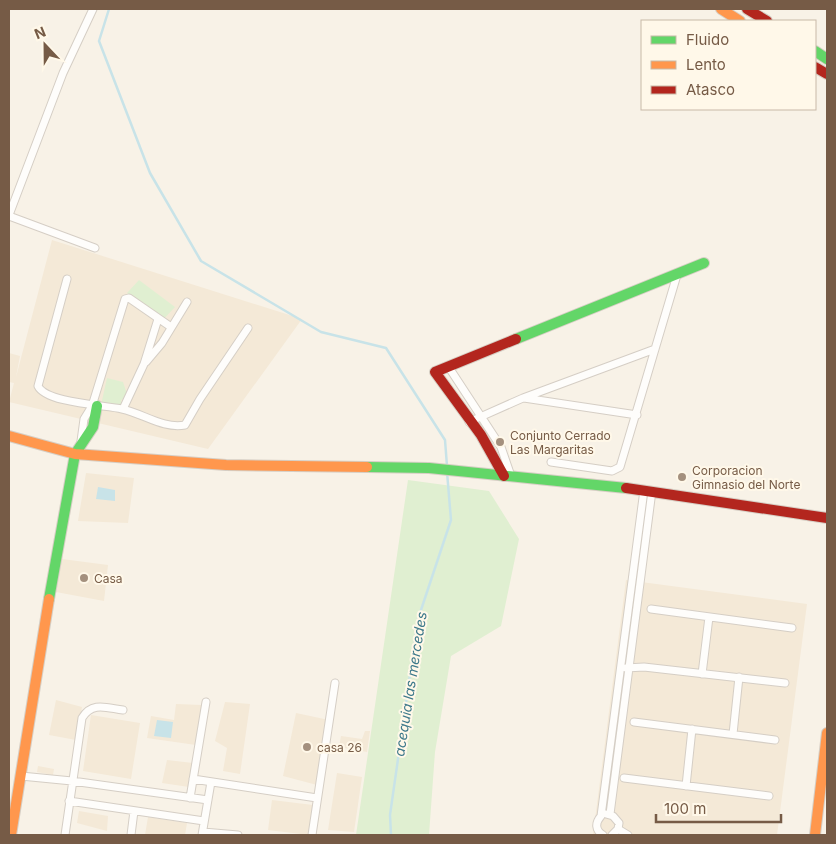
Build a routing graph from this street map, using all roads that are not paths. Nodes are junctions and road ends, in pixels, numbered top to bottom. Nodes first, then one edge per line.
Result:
1 (93, 9) edge
2 (721, 9) edge
3 (747, 9) edge
4 (738, 20) edge
5 (765, 20) edge
6 (816, 52) edge
7 (827, 59) edge
8 (816, 68) edge
9 (827, 74) edge
10 (9, 215) edge
11 (95, 248) dead end
12 (704, 264) dead end
13 (677, 275) junction
14 (67, 279) dead end
15 (187, 302) dead end
16 (158, 319) junction
17 (171, 327) junction
18 (248, 328) dead end
19 (654, 349) junction
20 (144, 364) junction
21 (448, 366) junction
22 (523, 398) junction
23 (95, 406) junction
24 (123, 409) junction
25 (637, 415) junction
26 (482, 416) junction
27 (469, 422) junction
28 (9, 436) edge
29 (75, 454) junction
30 (551, 462) dead end
31 (507, 476) junction
32 (648, 491) junction
33 (827, 518) edge
34 (651, 609) dead end
35 (709, 617) junction
36 (792, 628) dead end
37 (625, 664) junction
38 (702, 674) junction
39 (739, 677) junction
40 (335, 683) dead end
41 (785, 683) dead end
42 (206, 702) dead end
43 (123, 710) dead end
44 (634, 722) dead end
45 (692, 729) junction
46 (827, 733) edge
47 (733, 734) junction
48 (775, 740) dead end
49 (21, 776) junction
50 (624, 778) dead end
51 (193, 779) junction
52 (72, 780) junction
53 (211, 782) junction
54 (686, 786) junction
55 (769, 796) dead end
56 (190, 798) junction
57 (317, 798) junction
58 (208, 800) junction
59 (69, 801) junction
60 (134, 811) junction
61 (610, 814) junction
62 (601, 816) junction
63 (204, 821) junction
64 (616, 833) edge
65 (203, 834) edge
66 (11, 835) edge
67 (65, 835) edge
68 (131, 835) edge
69 (238, 835) edge
70 (312, 835) edge
71 (603, 835) edge
72 (628, 835) edge
73 (816, 835) edge

1 - 10 street
2 - 4 main road
3 - 5 main road
6 - 7 main road
8 - 9 main road
10 - 11 street
12 - 13 main road
13 - 19 street
13 - 21 main road
14 - 23 street
15 - 17 street
16 - 17 street
16 - 20 street
16 - 23 street
17 - 20 street
18 - 24 street
19 - 22 street
19 - 25 street
20 - 24 street
21 - 26 street
21 - 27 main road
22 - 25 street
22 - 26 street
23 - 24 street
23 - 29 main road
25 - 30 street
26 - 27 street
26 - 31 street
27 - 31 main road
28 - 29 main road
29 - 31 main road
29 - 49 main road
31 - 32 main road
32 - 33 main road
32 - 37 street
34 - 35 street
35 - 36 street
35 - 38 street
37 - 38 street
37 - 61 street
37 - 62 street
38 - 39 street
39 - 41 street
39 - 47 street
40 - 57 street
42 - 51 street
43 - 52 street
44 - 45 street
45 - 47 street
45 - 54 street
46 - 73 main road
47 - 48 street
49 - 52 street
49 - 66 main road
50 - 54 street
51 - 53 street
51 - 56 street
52 - 56 street
52 - 59 street
53 - 57 street
53 - 58 street
54 - 55 street
56 - 58 street
57 - 70 street
58 - 63 street
59 - 60 street
59 - 67 street
60 - 63 street
60 - 68 street
61 - 62 street
61 - 64 street
62 - 71 street
63 - 65 street
64 - 72 street
65 - 69 street

